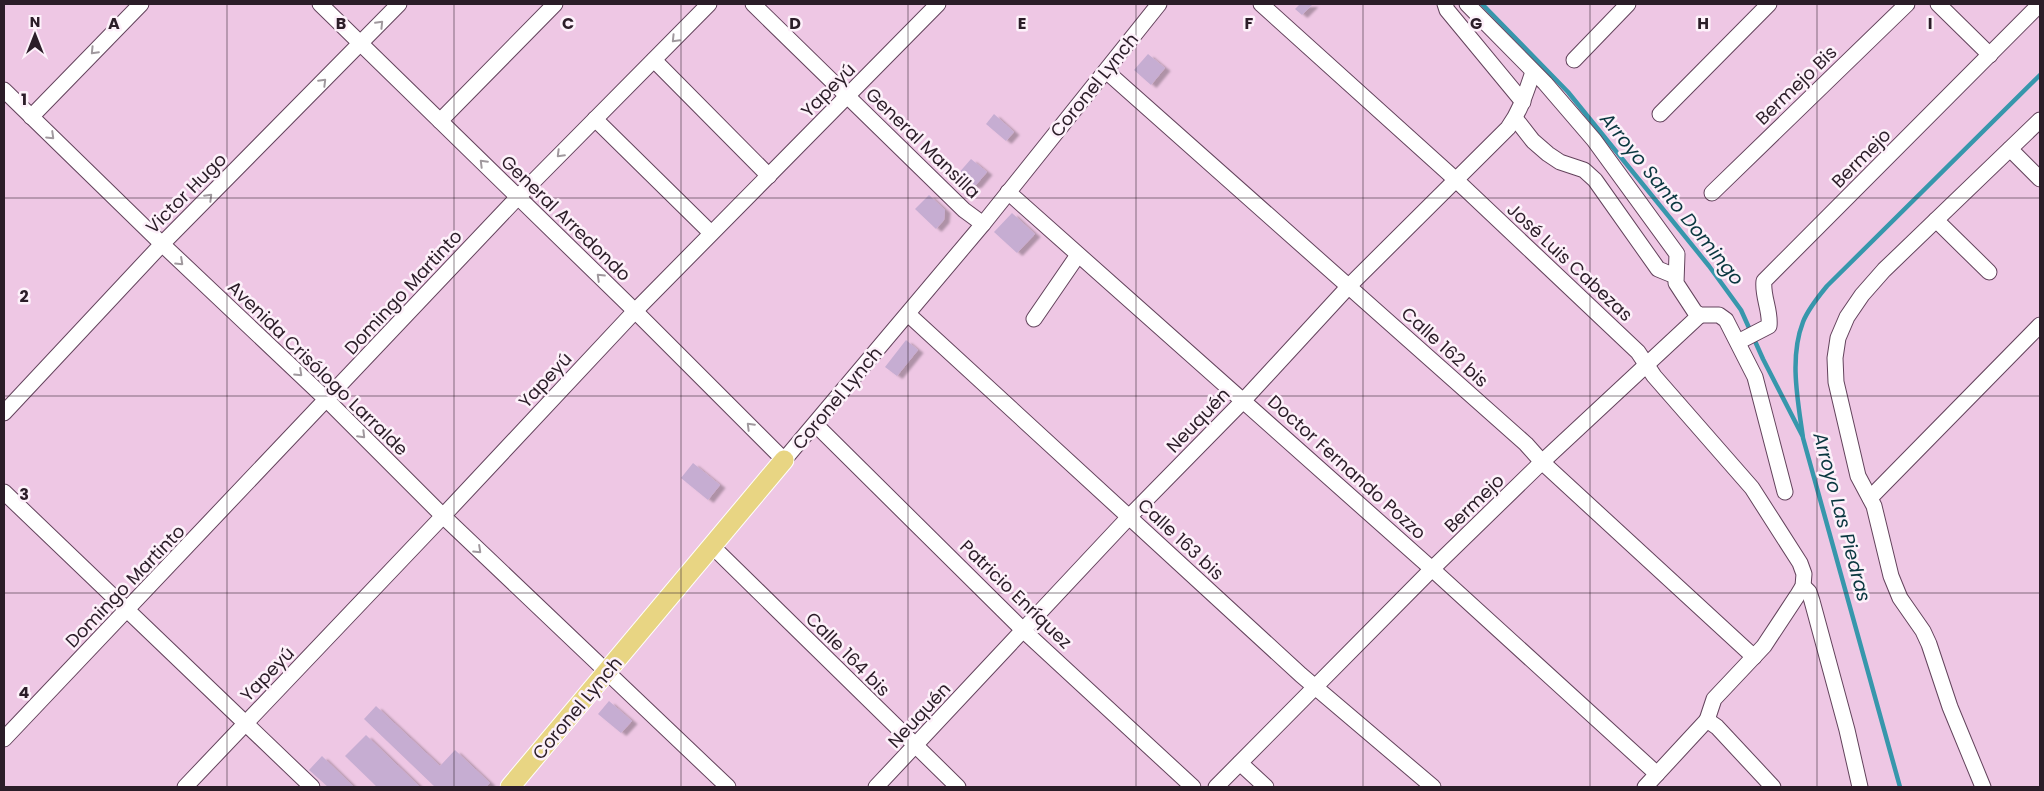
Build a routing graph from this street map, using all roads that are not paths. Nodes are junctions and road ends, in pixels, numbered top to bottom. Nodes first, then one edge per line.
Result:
1 (320, 4) edge
2 (399, 4) edge
3 (555, 4) edge
4 (709, 4) edge
5 (754, 4) edge
6 (938, 4) edge
7 (1159, 4) edge
8 (1261, 4) edge
9 (1445, 4) edge
10 (1467, 4) edge
11 (1628, 4) edge
12 (1769, 4) edge
13 (1906, 4) edge
14 (1938, 4) edge
15 (2040, 4) edge
16 (137, 5) edge
17 (361, 44) junction
18 (1990, 54) junction
19 (654, 60) junction
20 (1574, 60) dead end
21 (1106, 71) junction
22 (1533, 72) junction
23 (4, 90) edge
24 (848, 96) junction
25 (1523, 102) junction
26 (1660, 114) dead end
27 (31, 117) junction
28 (1515, 118) junction
29 (595, 119) junction
30 (2040, 120) edge
31 (440, 121) junction
32 (2010, 149) junction
33 (769, 176) junction
34 (1454, 179) junction
35 (2040, 179) edge
36 (1008, 192) junction
37 (1712, 193) dead end
38 (517, 198) junction
39 (1936, 220) junction
40 (982, 224) junction
41 (711, 233) junction
42 (162, 244) junction
43 (1078, 255) junction
44 (1989, 272) dead end
45 (1675, 276) junction
46 (1349, 286) junction
47 (635, 311) junction
48 (908, 314) junction
49 (1700, 315) junction
50 (1034, 319) dead end
51 (2040, 325) edge
52 (1740, 341) junction
53 (1646, 364) junction
54 (327, 400) junction
55 (1243, 401) junction
56 (4, 413) edge
57 (815, 424) junction
58 (784, 460) junction
59 (1542, 462) junction
60 (4, 492) edge
61 (1785, 492) dead end
62 (1870, 498) junction
63 (443, 516) junction
64 (1129, 517) junction
65 (713, 547) junction
66 (1432, 569) junction
67 (1803, 586) junction
68 (127, 611) junction
69 (1024, 631) junction
70 (1754, 657) junction
71 (608, 672) junction
72 (1316, 686) junction
73 (1707, 720) junction
74 (246, 724) junction
75 (4, 739) edge
76 (916, 747) junction
77 (1240, 764) junction
78 (1658, 774) junction
79 (185, 787) edge
80 (312, 787) edge
81 (510, 787) edge
82 (728, 787) edge
83 (876, 787) edge
84 (958, 787) edge
85 (1193, 787) edge
86 (1216, 787) edge
87 (1266, 787) edge
88 (1433, 787) edge
89 (1645, 787) edge
90 (1773, 787) edge
91 (1860, 787) edge
92 (1983, 787) edge

1 - 17 street, General Arredondo
17 -> 2 street, Victor Hugo
3 - 31 street
4 -> 19 street, Domingo Martinto
5 - 24 street, General Mansilla
6 - 24 street, Yapeyú
7 - 21 street, Coronel Lynch
8 - 34 street, José Luis Cabezas
9 - 25 street
10 - 22 street
11 - 20 street
12 - 26 street
13 - 37 street, Bermejo Bis
14 - 18 street
15 - 18 street, Bermejo
16 -> 27 street
17 - 31 street, General Arredondo
42 -> 17 street, Victor Hugo
18 - 52 street, Bermejo
19 - 29 street, Domingo Martinto
19 - 33 street
21 - 36 street, Coronel Lynch
21 - 46 street, Calle 162 bis
22 - 25 street, Neuquén
22 - 45 street
23 - 27 street, Avenida Crisólogo Larralde
24 - 33 street, Yapeyú
24 - 40 street, General Mansilla
25 - 28 street, Neuquén
27 -> 42 street, Avenida Crisólogo Larralde
28 - 34 street, Neuquén
28 - 45 street
29 -> 38 street, Domingo Martinto
29 - 41 street
30 - 32 street
38 -> 31 street, General Arredondo
32 - 35 street
32 - 39 street
33 - 41 street, Yapeyú
34 - 46 street, Neuquén
34 - 53 street, José Luis Cabezas
36 - 40 street, Coronel Lynch
36 - 43 street, Doctor Fernando Pozzo
47 -> 38 street, General Arredondo
38 - 54 street, Domingo Martinto
39 - 44 street
39 - 62 street
40 - 48 street, Coronel Lynch
41 - 47 street, Yapeyú
42 -> 54 street, Avenida Crisólogo Larralde
42 - 56 street, Victor Hugo
43 - 50 street
43 - 55 street, Doctor Fernando Pozzo
45 - 49 street
46 - 55 street, Neuquén
46 - 59 street, Calle 162 bis
58 -> 47 street, General Arredondo
47 - 63 street, Yapeyú
48 - 57 street, Coronel Lynch
48 - 64 street, Calle 163 bis
49 - 52 street
49 - 53 street, Bermejo
51 - 62 street
52 - 61 street
53 - 59 street, Bermejo
53 - 67 street, José Luis Cabezas
54 -> 63 street, Avenida Crisólogo Larralde
54 - 68 street, Domingo Martinto
55 - 64 street, Neuquén
55 - 66 street, Doctor Fernando Pozzo
57 - 58 street, Coronel Lynch
57 - 69 street, Patricio Enríquez
58 - 65 main road, Coronel Lynch
59 - 66 street, Bermejo
59 - 70 street, Calle 162 bis
60 - 68 street
62 - 92 street
63 -> 71 street, Avenida Crisólogo Larralde
63 - 74 street, Yapeyú
64 - 69 street, Neuquén
64 - 72 street, Calle 163 bis
65 - 71 main road, Coronel Lynch
65 - 76 street, Calle 164 bis
66 - 72 street, Bermejo
66 - 78 street, Doctor Fernando Pozzo
67 - 70 street
67 - 91 street, José Luis Cabezas
68 - 74 street
68 - 75 street, Domingo Martinto
69 - 76 street, Neuquén
69 - 85 street, Patricio Enríquez
70 - 73 street
71 - 81 main road, Coronel Lynch
71 - 82 street, Avenida Crisólogo Larralde
72 - 77 street, Bermejo
72 - 88 street, Calle 163 bis
73 - 78 street
73 - 90 street
74 - 79 street, Yapeyú
74 - 80 street
76 - 83 street, Neuquén
76 - 84 street, Calle 164 bis
77 - 86 street, Bermejo
77 - 87 street
78 - 89 street

